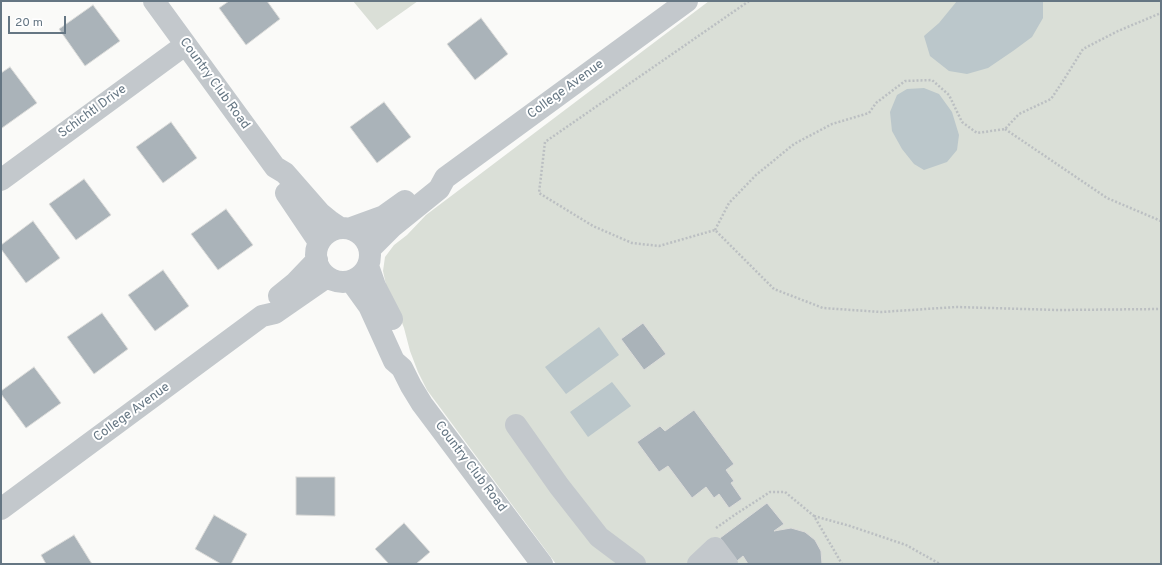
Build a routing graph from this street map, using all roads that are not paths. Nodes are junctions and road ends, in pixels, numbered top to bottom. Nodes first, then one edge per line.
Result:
1 (154, 1) edge
2 (687, 1) edge
3 (185, 45) junction
4 (275, 167) junction
5 (445, 178) junction
6 (1, 180) edge
7 (346, 228) junction
8 (369, 258) junction
9 (321, 260) junction
10 (351, 281) junction
11 (402, 368) junction
12 (516, 425) dead end
13 (1, 509) edge
14 (721, 556) edge
15 (542, 564) edge
16 (635, 564) edge
17 (698, 564) edge

1 - 3 street, Country Club Road
2 - 5 street, College Avenue
3 - 4 street, Country Club Road
3 - 6 street, Schichtl Drive
4 - 7 street, Country Club Road
4 - 9 street, Country Club Road
5 - 7 street, College Avenue
5 - 8 street, College Avenue
7 - 8 street
7 - 9 street
8 - 10 street
8 - 11 street, Country Club Road
9 - 10 street
9 - 13 street, College Avenue
10 - 11 street, Country Club Road
11 - 15 street, Country Club Road
12 - 16 street
14 - 17 street

